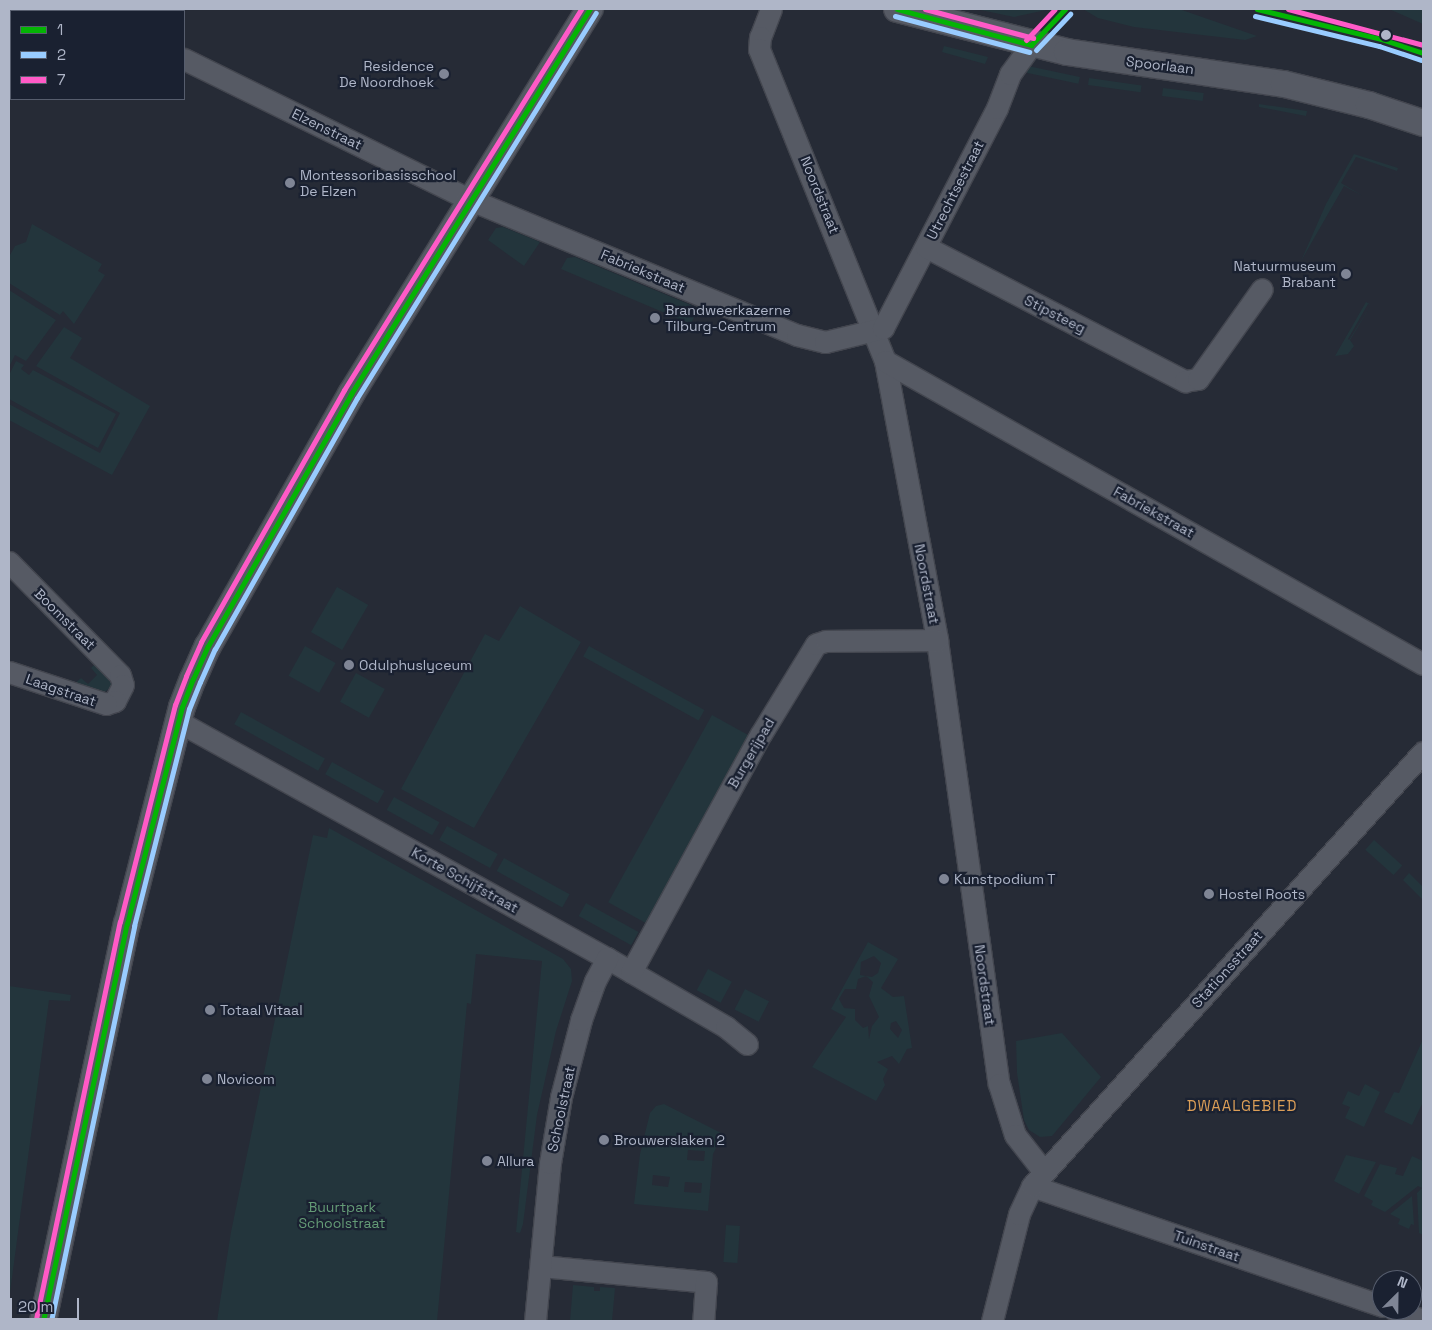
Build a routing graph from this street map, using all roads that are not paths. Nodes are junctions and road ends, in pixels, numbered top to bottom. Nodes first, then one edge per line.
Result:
1 (590, 9) edge
2 (771, 9) edge
3 (897, 9) edge
4 (1031, 45) junction
5 (185, 58) edge
6 (1423, 123) edge
7 (470, 200) junction
8 (926, 247) junction
9 (1262, 289) dead end
10 (875, 330) junction
11 (885, 360) junction
12 (9, 562) edge
13 (938, 640) junction
14 (1423, 664) edge
15 (9, 672) edge
16 (120, 675) joint
17 (178, 722) junction
18 (1423, 752) edge
19 (607, 958) junction
20 (630, 972) junction
21 (746, 1044) dead end
22 (1038, 1179) junction
23 (541, 1266) junction
24 (1372, 1302) edge
25 (43, 1321) edge
26 (534, 1321) edge
27 (703, 1321) edge
28 (992, 1321) edge

1 - 7 street
2 - 10 street, Noordstraat
3 - 4 street, Spoorlaan
4 - 6 street, Spoorlaan
4 - 8 street, Utrechtsestraat
5 - 7 street, Elzenstraat
7 - 10 street, Fabriekstraat
7 - 17 street
8 - 9 street, Stipsteeg
8 - 10 street, Utrechtsestraat
10 - 11 street, Noordstraat
11 - 13 street, Noordstraat
11 - 14 street, Fabriekstraat
12 - 16 street, Boomstraat
13 - 20 street, Burgerijpad
13 - 22 street, Noordstraat
15 - 16 street, Laagstraat
17 - 19 street, Korte Schijfstraat
17 - 25 street
18 - 22 street, Stationsstraat
19 - 20 street, Korte Schijfstraat
19 - 23 street, Schoolstraat
20 - 21 street, Korte Schijfstraat
22 - 24 street, Tuinstraat
22 - 28 street, Stationsstraat
23 - 26 street, Schoolstraat
23 - 27 street

